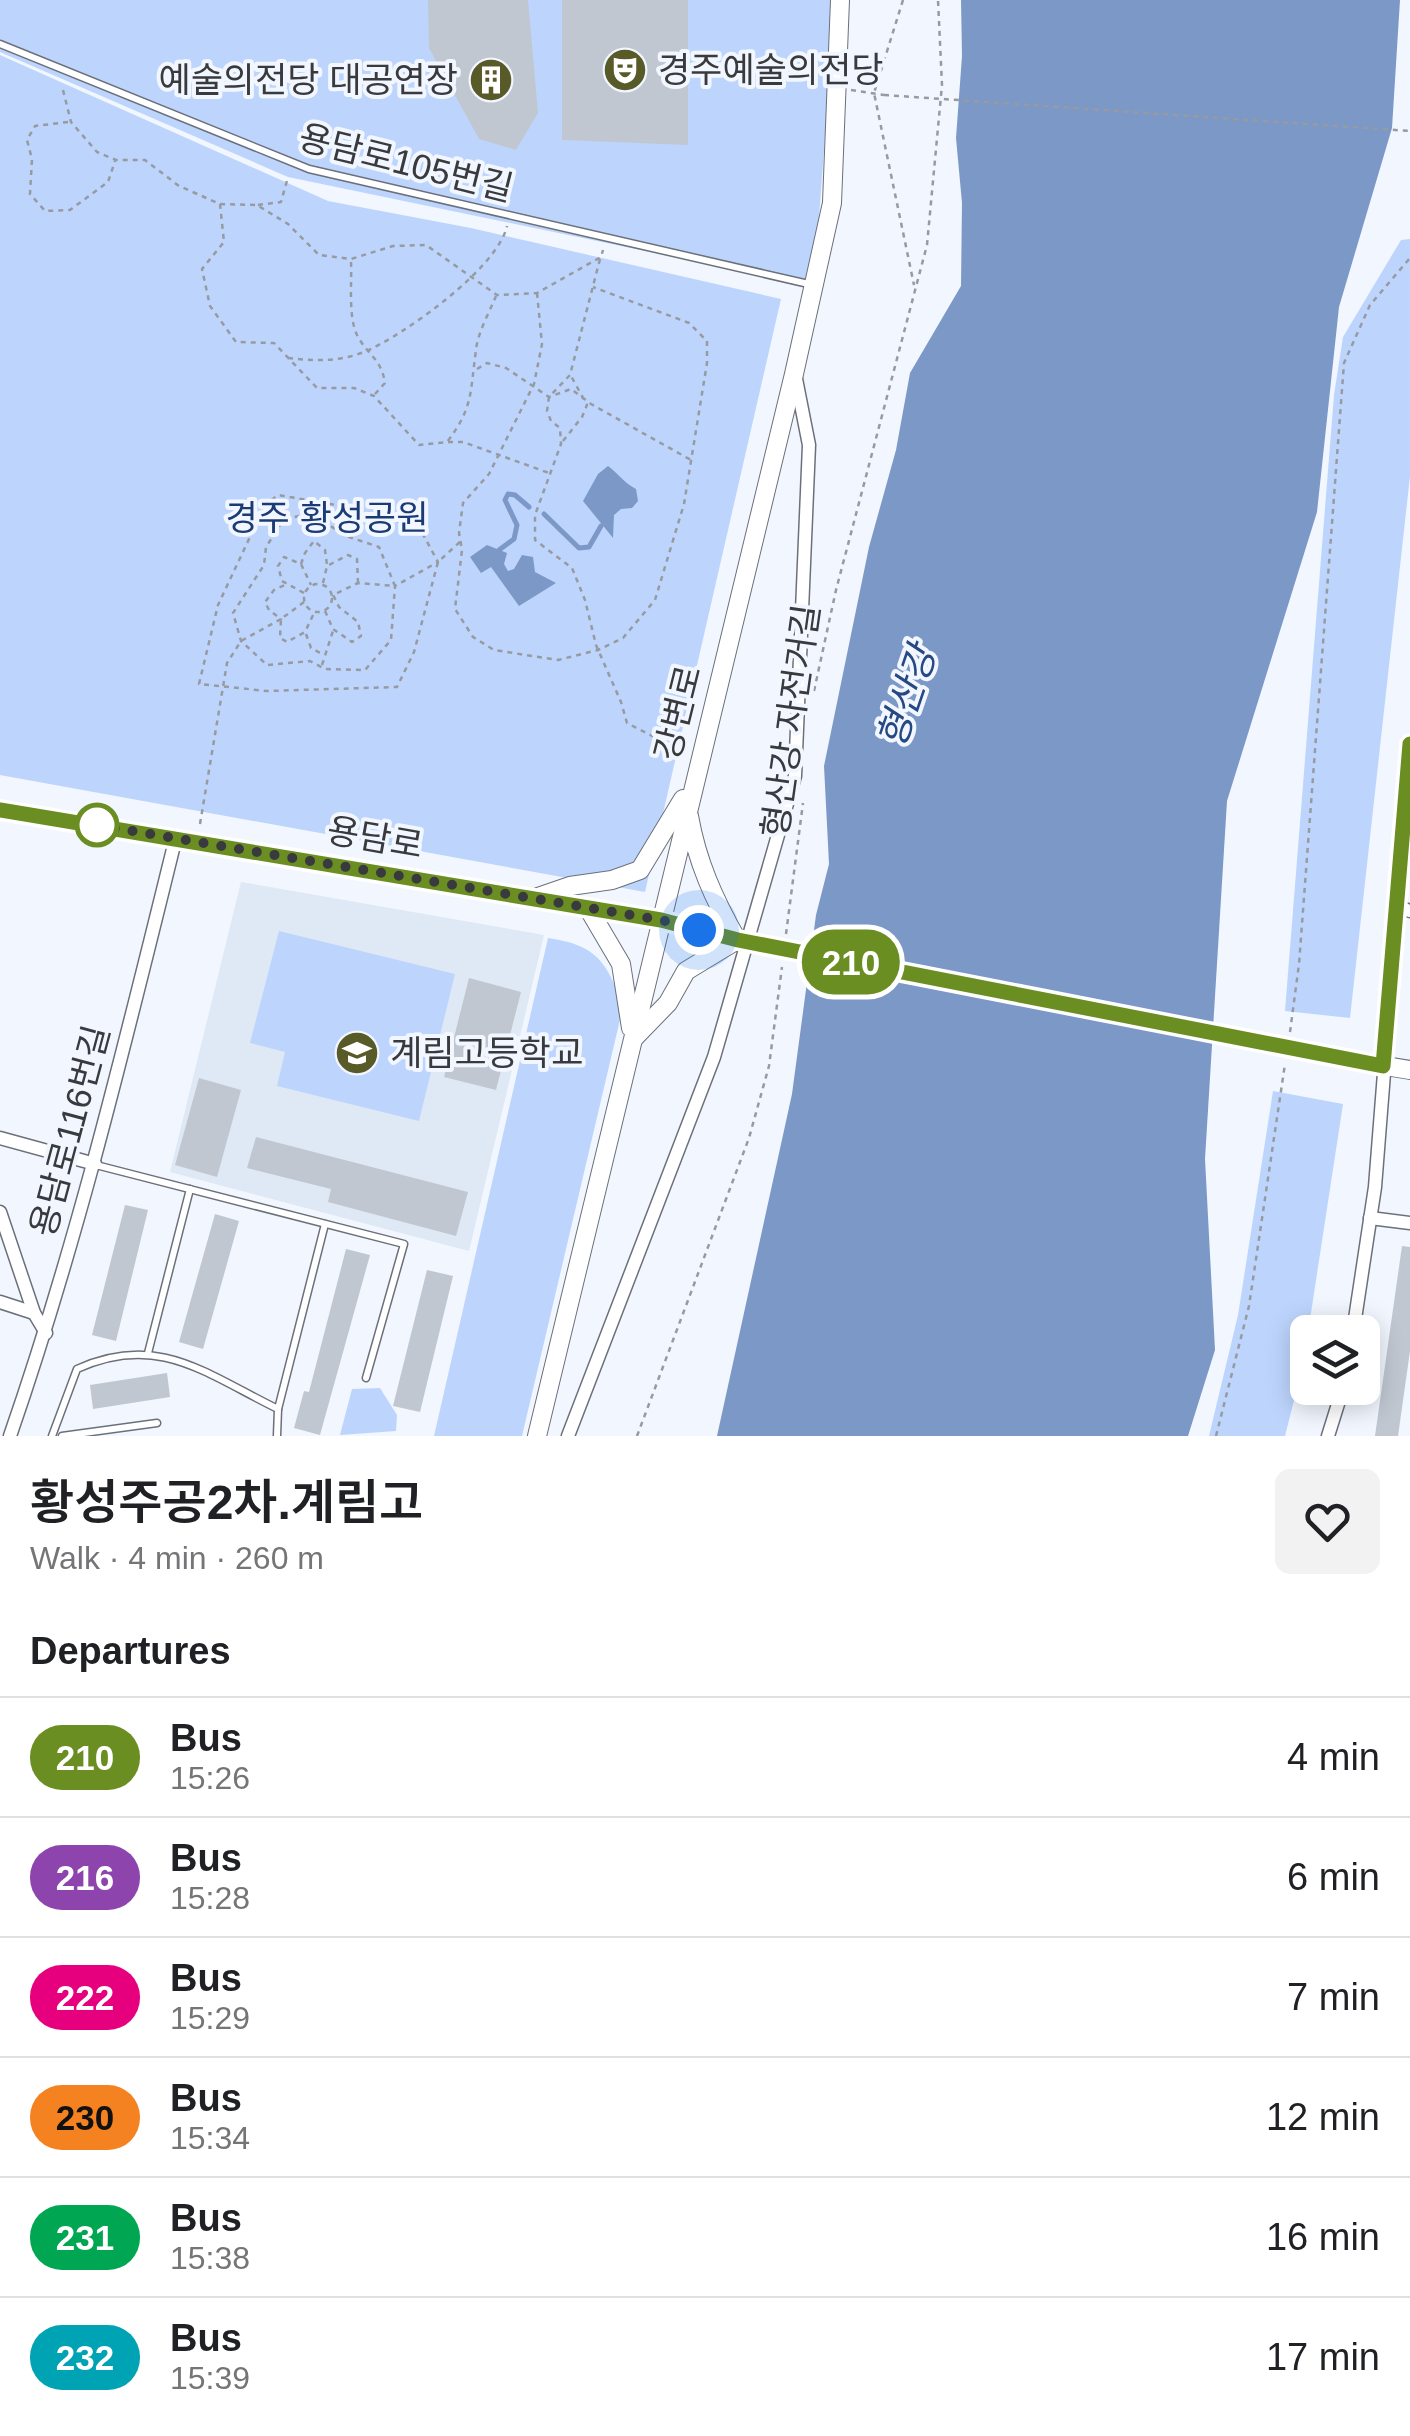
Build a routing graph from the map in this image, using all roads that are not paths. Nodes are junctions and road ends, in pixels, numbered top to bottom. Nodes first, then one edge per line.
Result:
1 (840, 0) edge
2 (0, 44) edge
3 (814, 286) junction
4 (794, 374) junction
5 (1410, 745) edge
6 (700, 761) junction
7 (0, 810) edge
8 (688, 810) junction
9 (176, 837) junction
10 (533, 898) junction
11 (588, 908) junction
12 (1405, 908) edge
13 (661, 920) junction
14 (738, 940) junction
15 (632, 1039) junction
16 (1375, 1065) junction
17 (1410, 1070) edge
18 (0, 1138) edge
19 (95, 1164) junction
20 (190, 1189) junction
21 (0, 1212) edge
22 (1370, 1218) junction
23 (1410, 1223) edge
24 (325, 1224) junction
25 (0, 1302) edge
26 (34, 1314) junction
27 (1356, 1315) edge
28 (46, 1333) junction
29 (148, 1353) junction
30 (366, 1378) dead end
31 (1337, 1405) edge
32 (278, 1409) junction
33 (157, 1423) dead end
34 (10, 1436) edge
35 (52, 1436) edge
36 (62, 1436) edge
37 (277, 1436) edge
38 (538, 1436) edge
39 (568, 1436) edge
40 (1328, 1436) edge

1 - 3 main road, 강변로
2 - 3 lane, 용담로105번길
3 - 4 main road, 강변로
4 - 6 main road, 강변로
4 - 39 street
5 - 12 street
6 - 8 main road, 강변로
6 - 10 main road
7 - 9 main road, 용담로
8 - 13 main road, 강변로
8 - 14 main road
9 - 10 main road, 용담로
9 - 19 street, 용담로116번길
10 - 11 main road, 용담로
11 - 13 main road, 용담로
11 - 15 main road
12 - 16 street
13 - 14 main road, 용담로
13 - 15 main road, 강변로
14 - 15 main road
14 - 16 main road, 용담로, bridge
15 - 38 main road, 강변로
16 - 17 main road
16 - 22 street
18 - 19 street
19 - 20 lane
19 - 28 street, 용담로116번길
20 - 24 lane
20 - 29 lane
21 - 26 street
22 - 23 street
22 - 27 street
24 - 30 lane
24 - 32 lane
25 - 26 street
26 - 28 street
28 - 34 street, 용담로116번길
29 - 32 lane
29 - 35 lane
31 - 40 street
32 - 37 lane
33 - 36 lane

